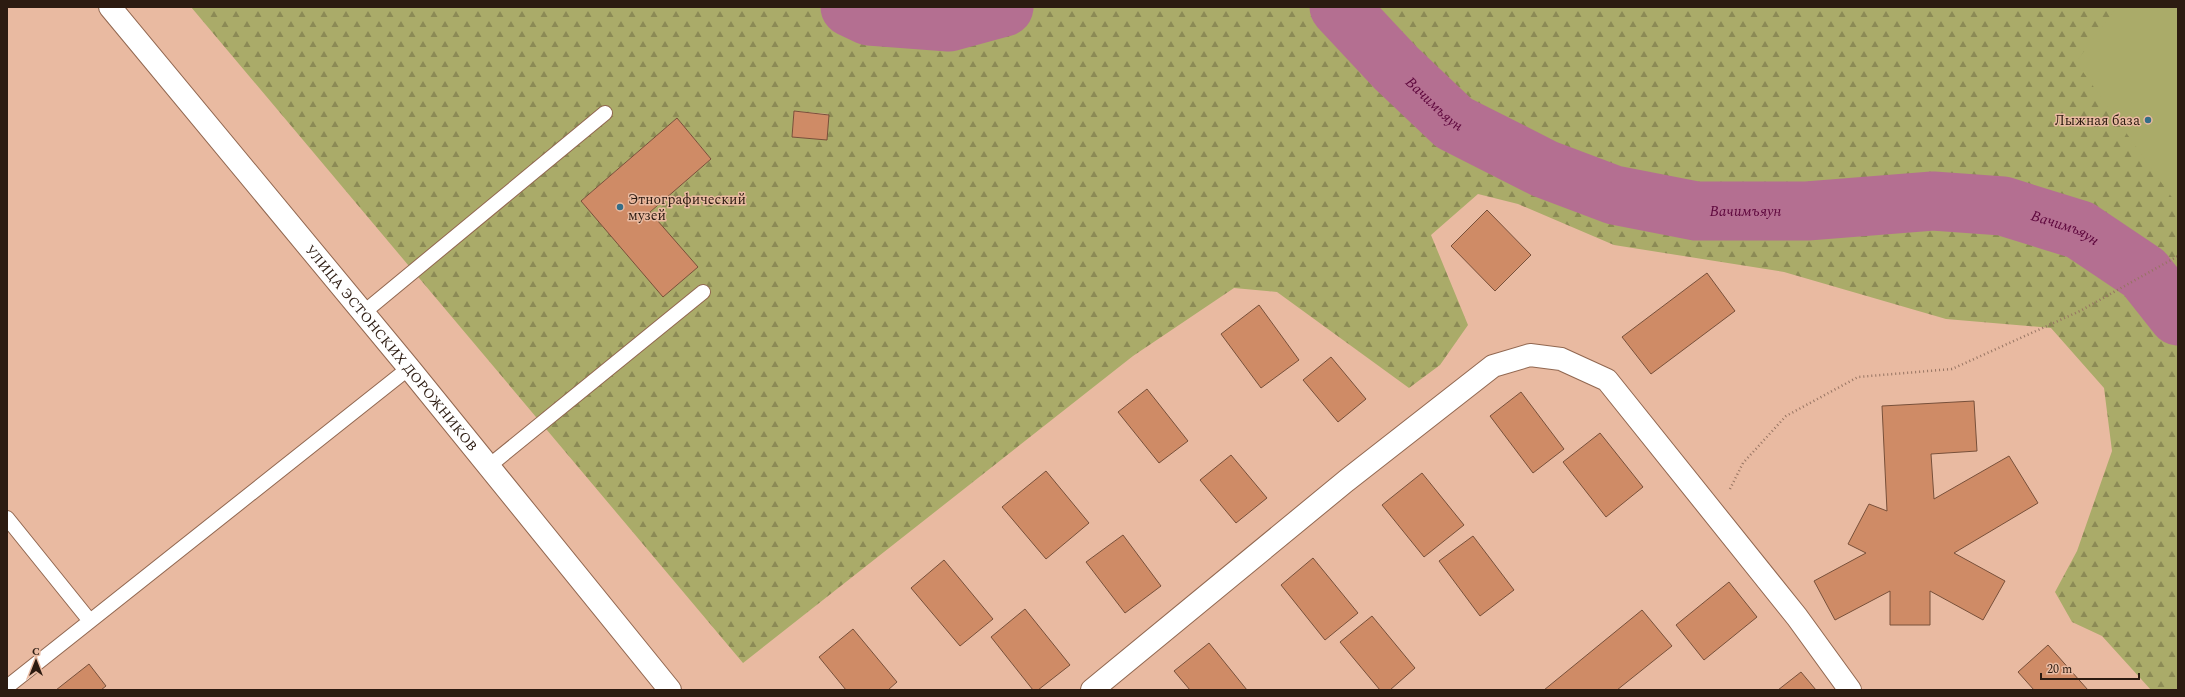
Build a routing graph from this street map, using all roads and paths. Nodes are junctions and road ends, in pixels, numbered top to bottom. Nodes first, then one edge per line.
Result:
1 (110, 7) edge
2 (605, 113) dead end
3 (2178, 256) edge
4 (703, 292) dead end
5 (363, 313) junction
6 (409, 368) junction
7 (489, 466) junction
8 (1716, 516) junction
9 (7, 518) edge
10 (90, 621) junction
11 (7, 687) edge
12 (670, 690) edge
13 (1092, 690) edge
14 (1850, 690) edge

1 - 5 street, УЛИЦА ЭСТОНСКИХ ДОРОЖНИКОВ
2 - 5 lane
3 - 8 path
4 - 7 lane
5 - 6 street, УЛИЦА ЭСТОНСКИХ ДОРОЖНИКОВ
6 - 7 street, УЛИЦА ЭСТОНСКИХ ДОРОЖНИКОВ
6 - 10 lane
7 - 12 street, УЛИЦА ЭСТОНСКИХ ДОРОЖНИКОВ
8 - 13 street
8 - 14 street
9 - 10 lane
10 - 11 lane

